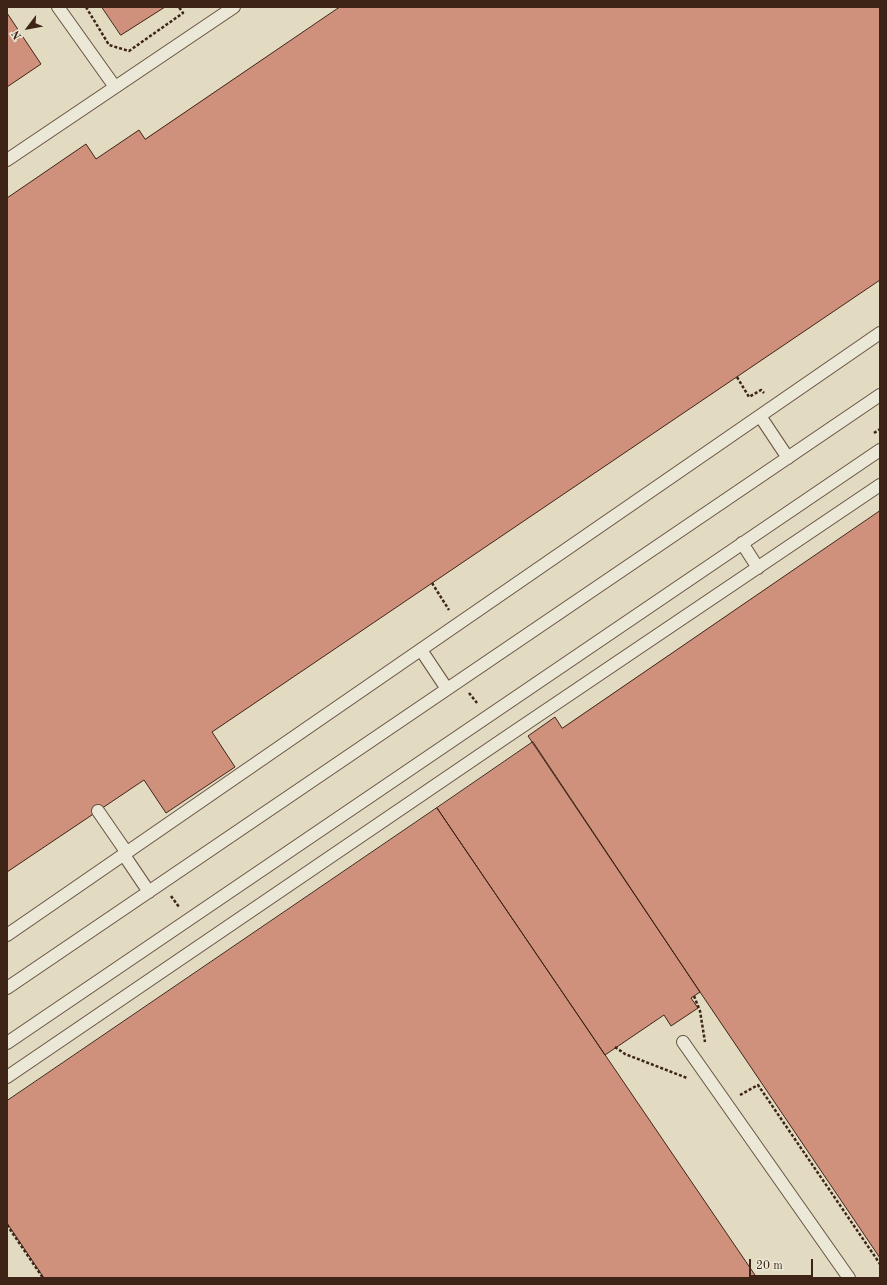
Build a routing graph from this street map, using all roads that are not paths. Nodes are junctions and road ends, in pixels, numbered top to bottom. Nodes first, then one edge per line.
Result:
1 (58, 7) edge
2 (234, 7) edge
3 (115, 87) junction
4 (7, 160) edge
5 (880, 333) edge
6 (880, 395) edge
7 (760, 416) junction
8 (880, 450) edge
9 (788, 458) junction
10 (880, 485) edge
11 (742, 544) junction
12 (758, 568) junction
13 (420, 650) junction
14 (447, 689) junction
15 (98, 811) dead end
16 (125, 854) junction
17 (149, 892) junction
18 (7, 935) edge
19 (7, 988) edge
20 (683, 1042) dead end
21 (7, 1043) edge
22 (7, 1077) edge
23 (848, 1278) edge

1 - 3 lane
2 - 3 lane
3 - 4 lane
5 - 7 lane
6 - 9 lane
7 - 9 lane
7 - 13 lane
8 - 11 lane
9 - 14 lane
10 - 12 lane
11 - 12 lane
11 - 21 lane
12 - 22 lane
13 - 14 lane
13 - 16 lane
14 - 17 lane
15 - 16 lane
16 - 17 lane
16 - 18 lane
17 - 19 lane
20 - 23 lane

